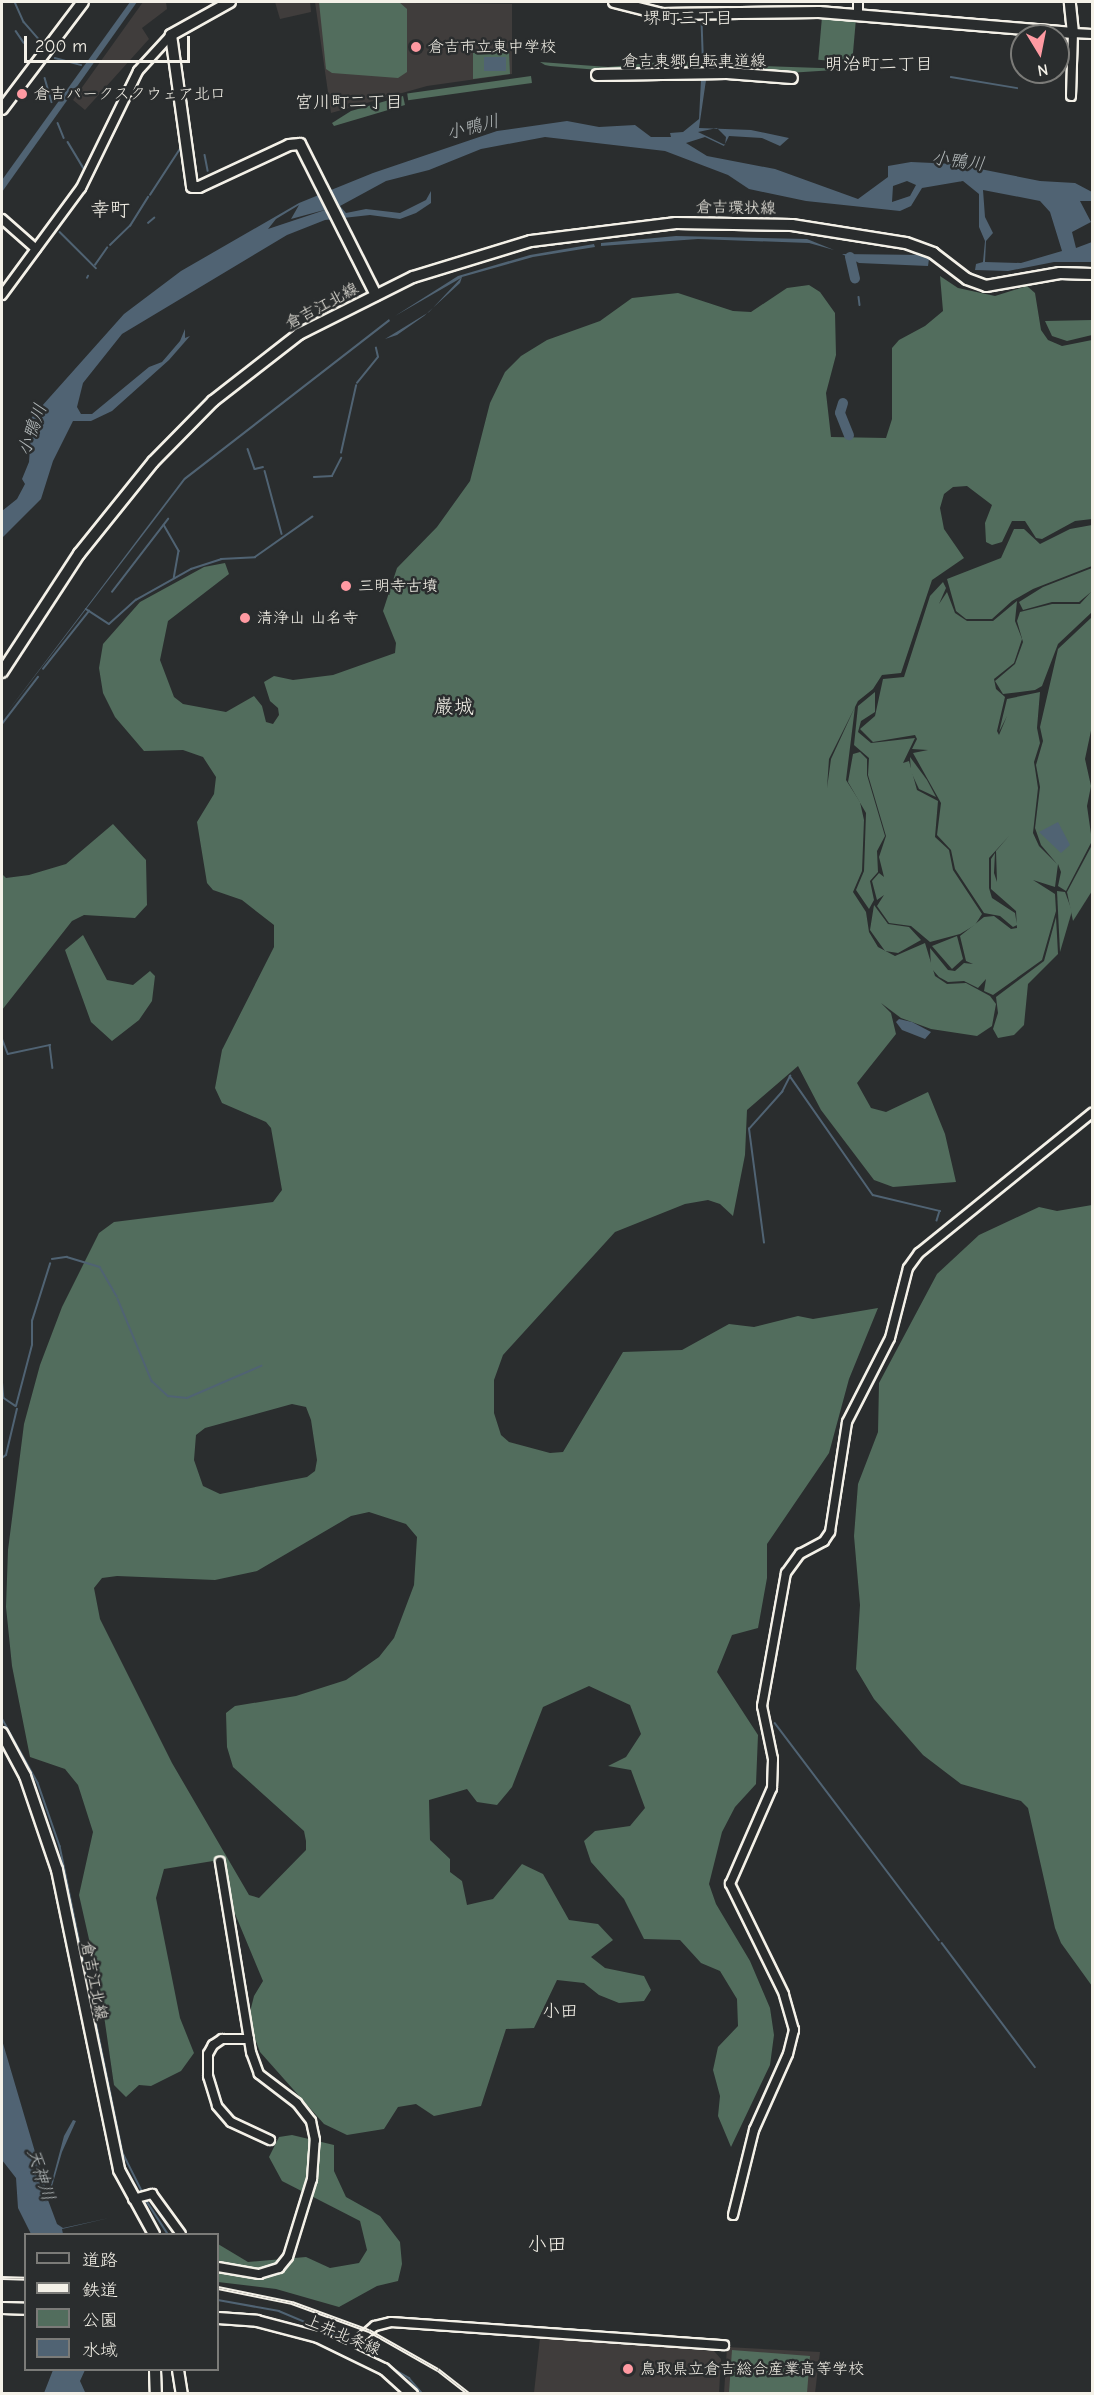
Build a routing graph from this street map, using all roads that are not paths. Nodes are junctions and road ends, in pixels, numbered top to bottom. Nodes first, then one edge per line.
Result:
1 (83, 2) edge
2 (230, 2) edge
3 (614, 2) edge
4 (858, 2) edge
5 (1070, 2) edge
6 (858, 15) junction
7 (1073, 33) junction
8 (1092, 34) edge
9 (171, 35) junction
10 (597, 75) dead end
11 (792, 78) dead end
12 (1071, 96) dead end
13 (2, 109) edge
14 (2, 219) edge
15 (36, 249) junction
16 (1092, 274) edge
17 (374, 291) junction
18 (2, 295) edge
19 (2, 672) edge
20 (1092, 1113) edge
21 (2, 1733) edge
22 (220, 1862) dead end
23 (249, 2039) junction
24 (270, 2140) dead end
25 (133, 2199) junction
26 (733, 2215) dead end
27 (153, 2233) edge
28 (180, 2233) edge
29 (219, 2267) edge
30 (2, 2308) edge
31 (24, 2310) edge
32 (219, 2318) edge
33 (724, 2345) dead end
34 (346, 2351) junction
35 (155, 2371) edge
36 (178, 2371) edge
37 (156, 2394) edge
38 (182, 2394) edge
39 (412, 2394) edge

1 - 13 main road
2 - 9 main road
3 - 6 main road
4 - 6 street
5 - 7 main road
6 - 7 main road
7 - 8 street
7 - 12 street
9 - 15 street
9 - 17 main road, 倉吉江北線
10 - 11 main road, 倉吉東郷自転車道線
14 - 15 street
15 - 18 street
16 - 17 main road, 倉吉環状線
17 - 19 main road, 倉吉江北線
20 - 26 street
21 - 25 main road, 倉吉江北線
22 - 23 street
23 - 24 street
23 - 29 street
25 - 27 main road, 倉吉江北線
25 - 28 street
30 - 31 main road
32 - 34 main road, 上井北条線
33 - 34 street
34 - 39 main road, 上井北条線
35 - 37 main road
36 - 38 main road

